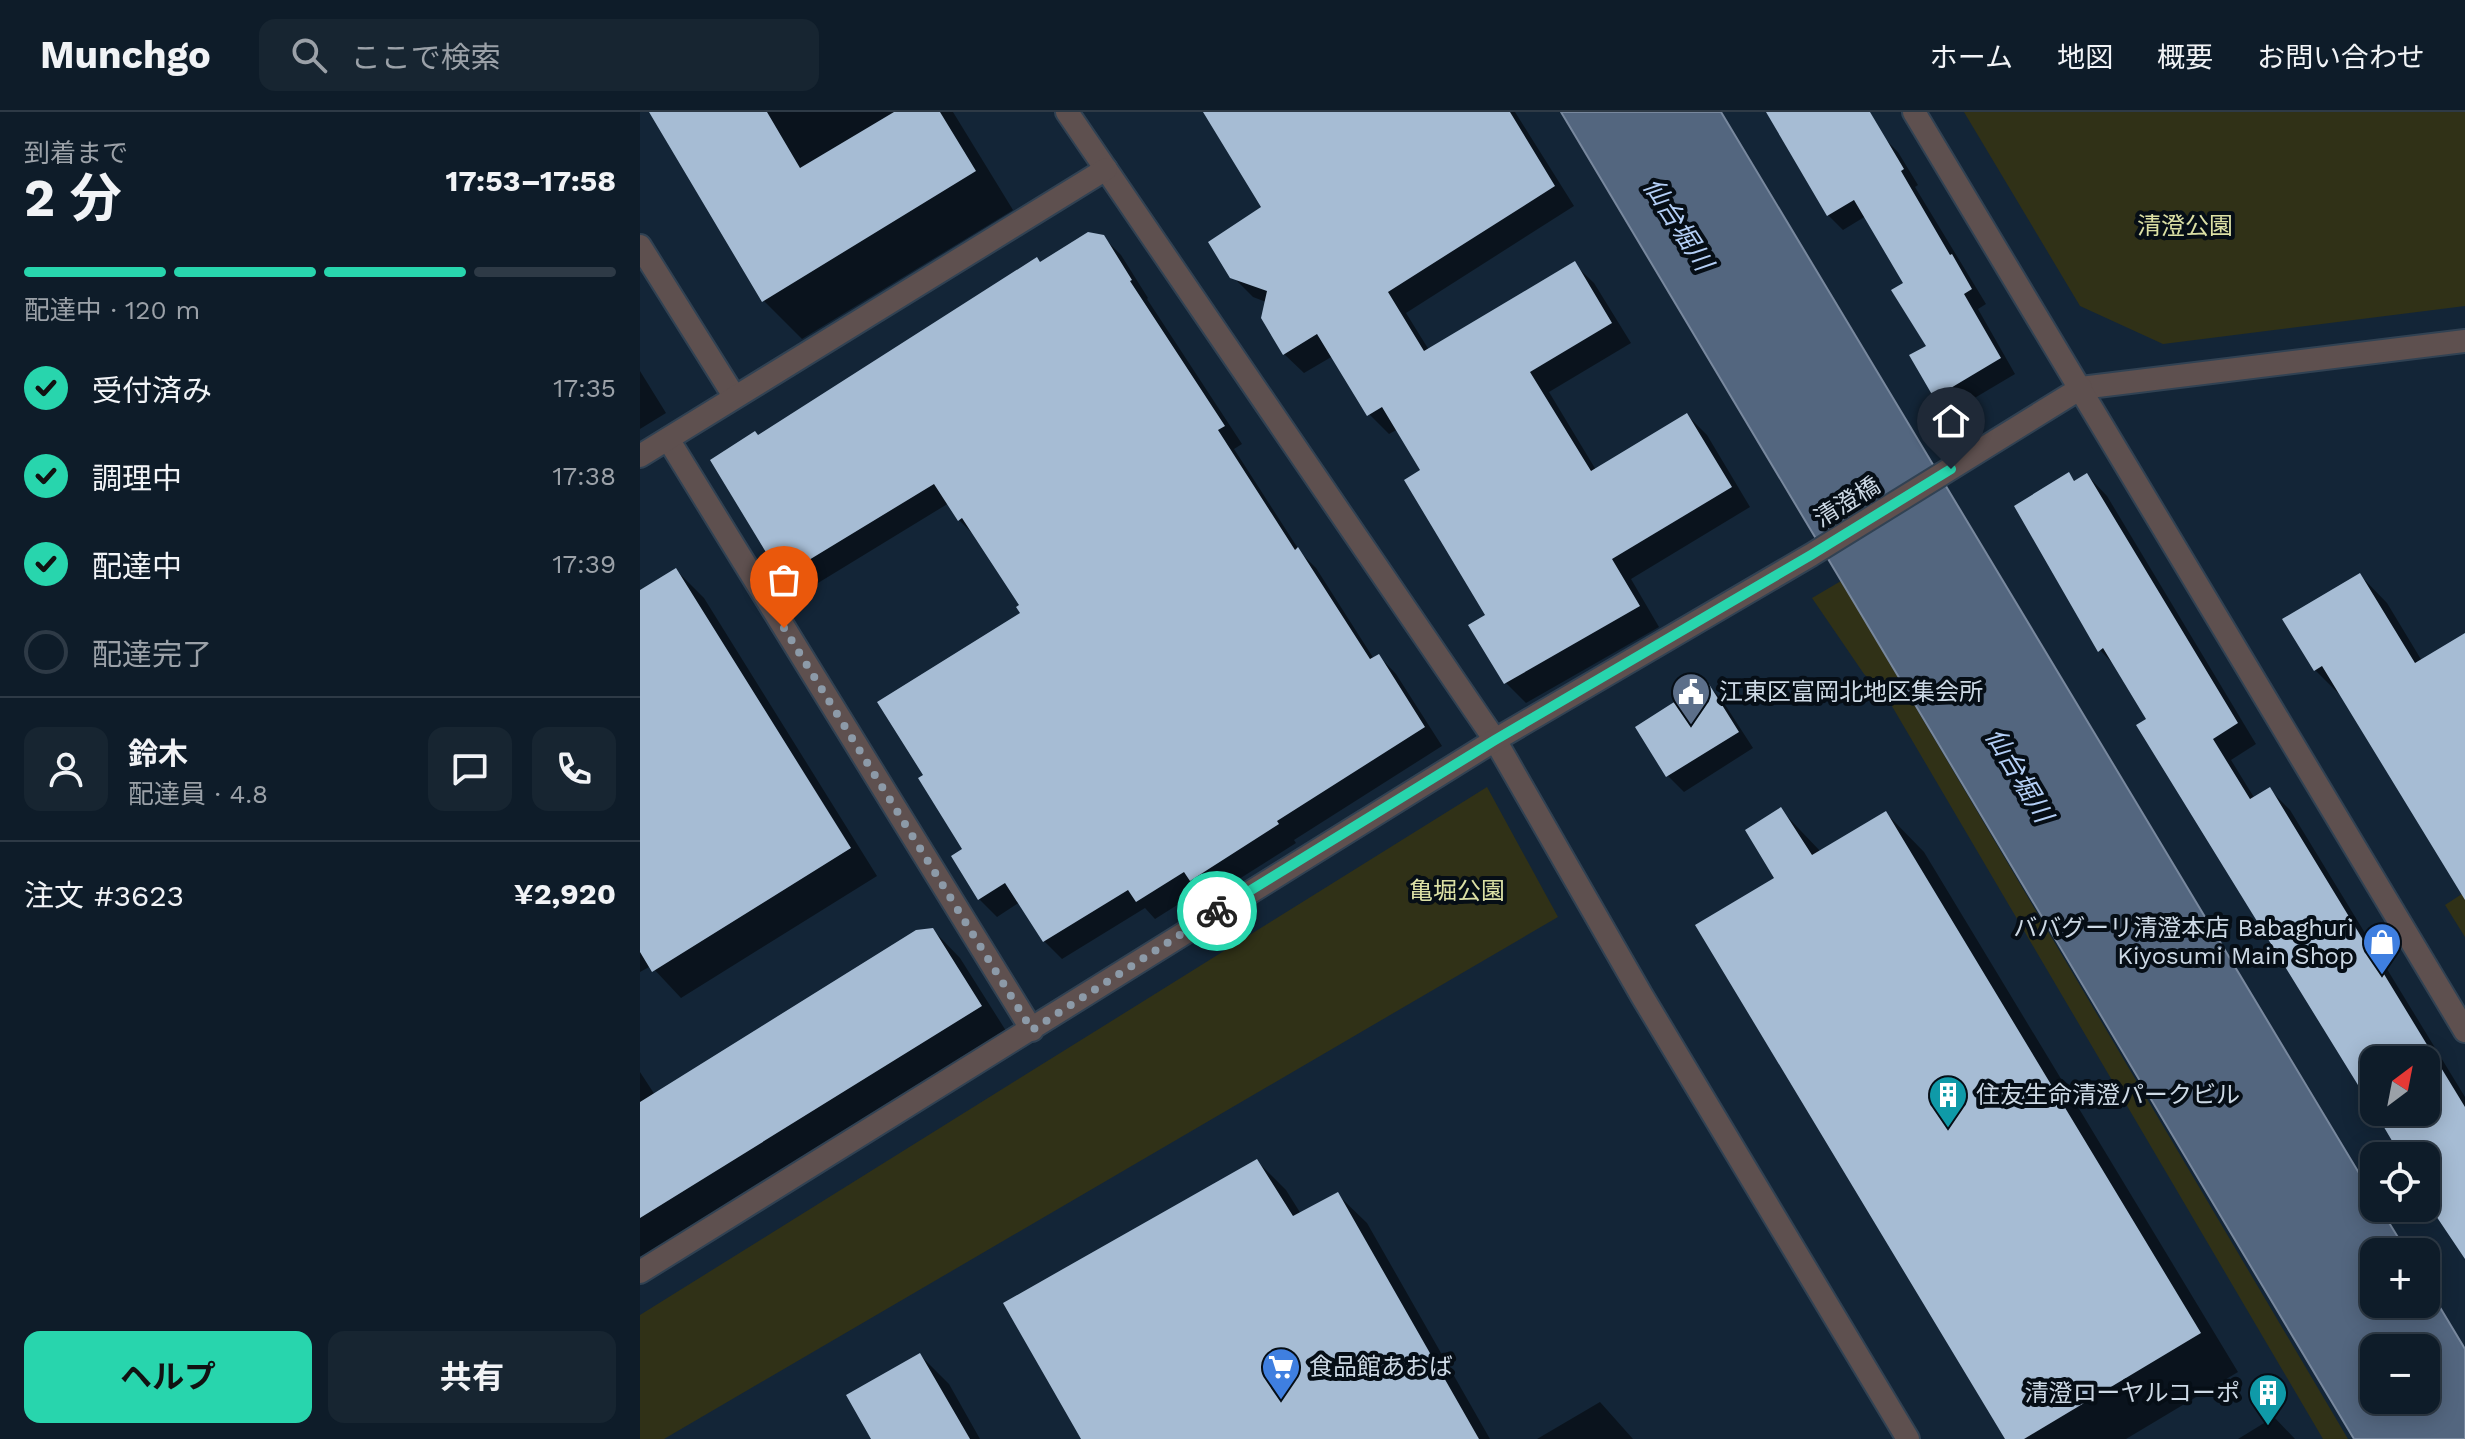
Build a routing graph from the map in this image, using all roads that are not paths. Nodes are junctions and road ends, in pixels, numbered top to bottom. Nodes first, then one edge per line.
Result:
1 (1067, 112) edge
2 (1914, 112) edge
3 (1106, 169) junction
4 (640, 246) edge
5 (2465, 341) edge
6 (2081, 388) junction
7 (734, 396) junction
8 (668, 439) junction
9 (640, 456) edge
10 (1495, 740) junction
11 (1032, 1030) junction
12 (2465, 1031) edge
13 (640, 1272) edge
14 (1908, 1439) edge

1 - 3 street
2 - 6 street
3 - 7 street
3 - 10 street
4 - 7 street
5 - 6 street
6 - 10 street, 清澄橋
6 - 12 street
7 - 8 street
8 - 9 street
8 - 11 street
10 - 11 street, 清澄橋
10 - 14 street
11 - 13 street, 清澄橋

